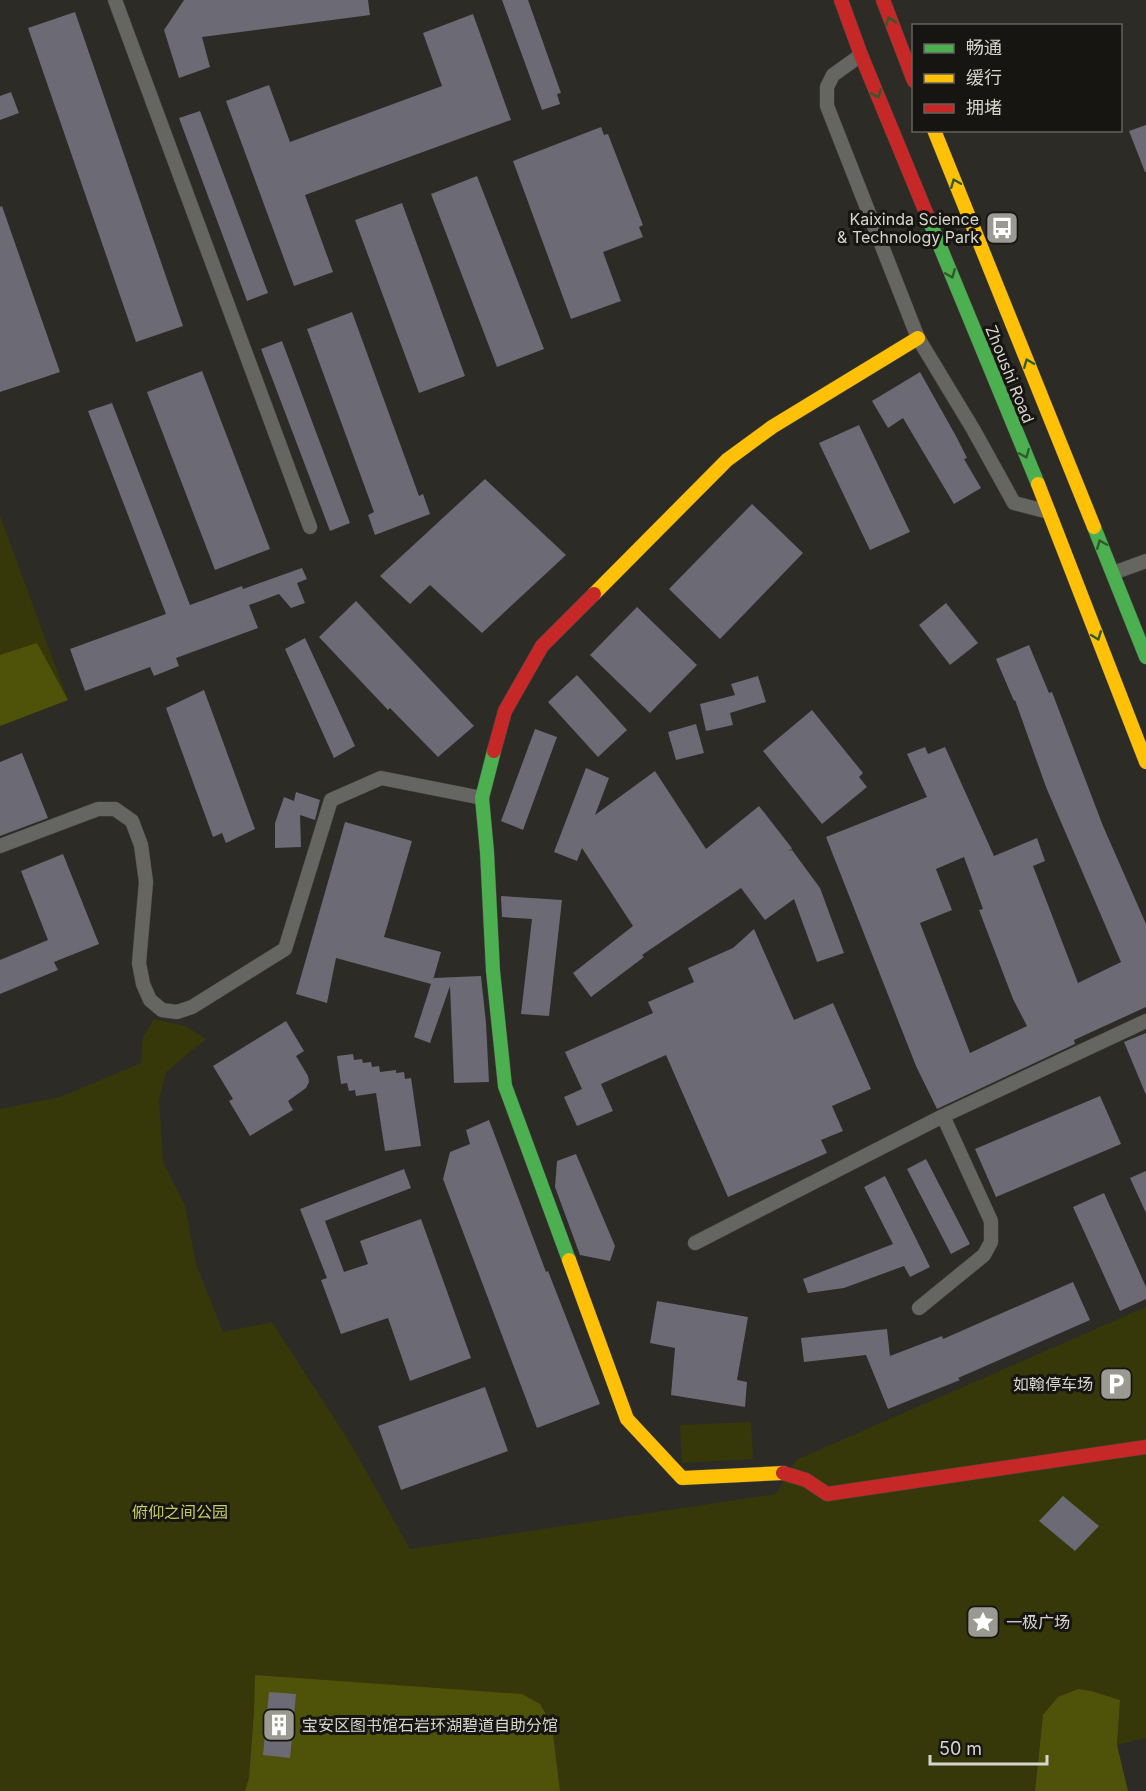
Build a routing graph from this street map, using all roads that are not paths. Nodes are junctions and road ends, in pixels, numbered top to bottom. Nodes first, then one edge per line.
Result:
1 (115, 0) edge
2 (841, 0) edge
3 (883, 0) edge
4 (861, 55) junction
5 (912, 76) edge
6 (935, 132) edge
7 (918, 338) junction
8 (1049, 512) junction
9 (310, 527) dead end
10 (1146, 561) edge
11 (1113, 573) junction
12 (1146, 657) edge
13 (1146, 762) edge
14 (482, 798) junction
15 (0, 846) edge
16 (1146, 1021) edge
17 (943, 1116) junction
18 (695, 1243) dead end
19 (919, 1308) dead end
20 (1146, 1447) edge

1 - 9 street
2 - 4 street, Zhoushi Road
5 -> 3 street
4 - 7 street
4 -> 8 street, Zhoushi Road
11 -> 6 street, Zhoushi Road
7 - 8 street
7 - 14 street
8 -> 13 street, Zhoushi Road
10 - 11 street
11 - 12 street, Zhoushi Road
14 - 15 street
14 - 20 street
16 - 17 street
17 - 18 street
17 - 19 street

